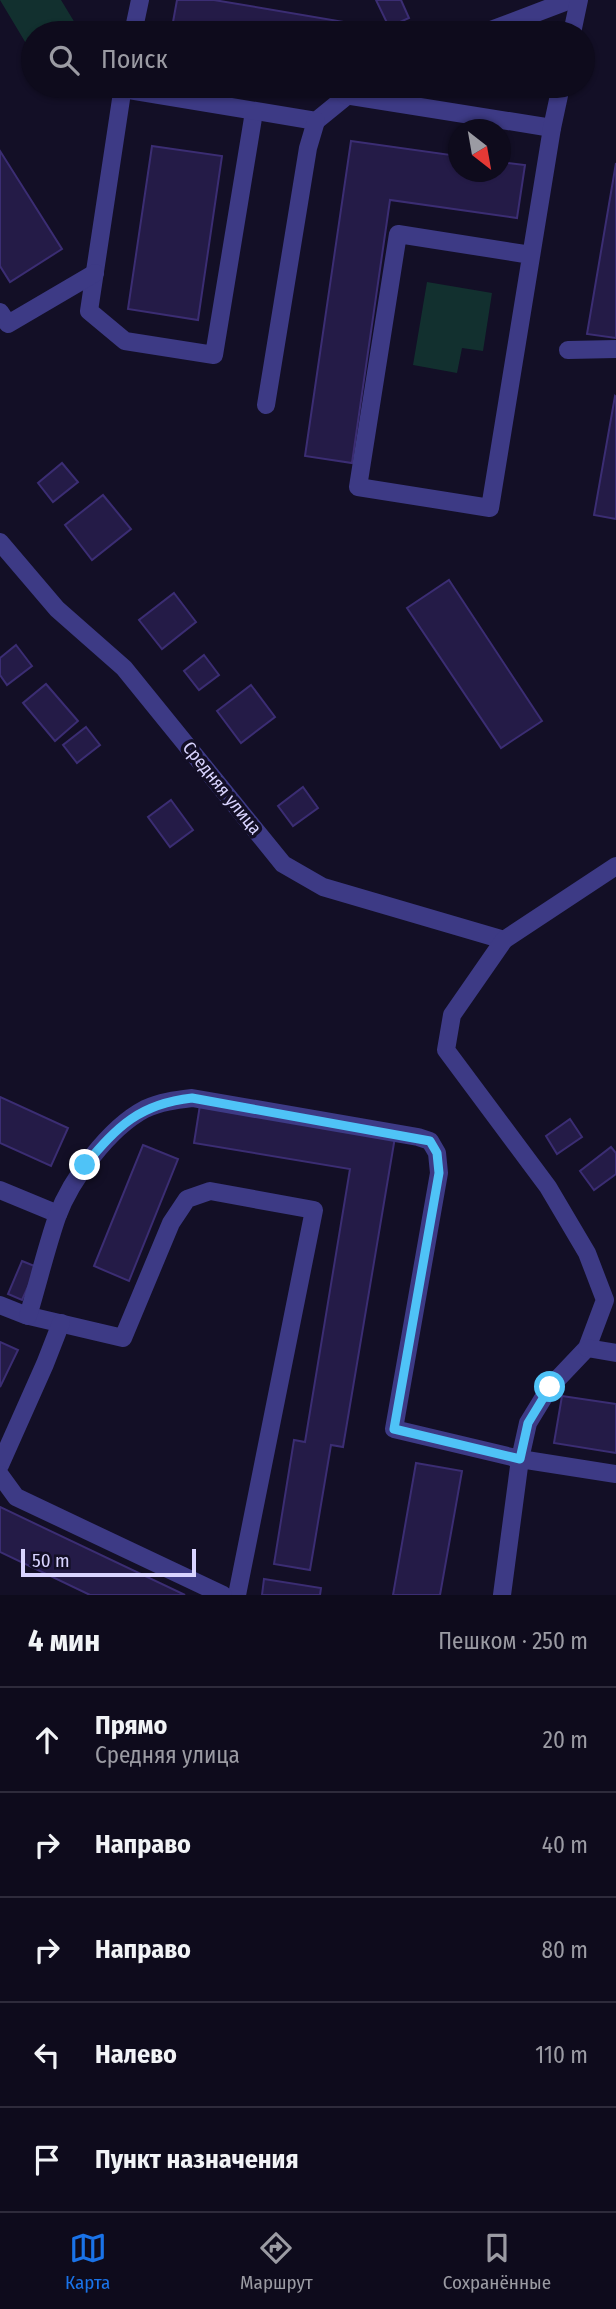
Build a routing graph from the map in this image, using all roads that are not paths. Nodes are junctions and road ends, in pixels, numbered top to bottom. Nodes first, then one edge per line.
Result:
1 (140, 0) edge
2 (570, 0) edge
3 (579, 0) edge
4 (136, 21) edge
5 (515, 21) edge
6 (575, 21) edge
7 (121, 98) edge
8 (178, 98) edge
9 (344, 98) edge
10 (390, 98) edge
11 (558, 98) edge
12 (254, 112) junction
13 (316, 121) junction
14 (552, 128) junction
15 (531, 255) junction
16 (95, 273) junction
17 (0, 312) edge
18 (616, 349) edge
19 (568, 350) dead end
20 (266, 405) dead end
21 (0, 542) edge
22 (616, 866) edge
23 (504, 940) junction
24 (0, 1190) edge
25 (58, 1214) junction
26 (0, 1305) edge
27 (28, 1316) junction
28 (61, 1324) junction
29 (587, 1348) junction
30 (616, 1353) edge
31 (520, 1459) junction
32 (0, 1465) edge
33 (616, 1474) edge
34 (0, 1475) edge
35 (223, 1595) edge
36 (237, 1595) edge
37 (502, 1595) edge

1 - 4 street
2 - 5 street
3 - 6 street
7 - 16 street
8 - 12 street
9 - 13 street
10 - 14 street
11 - 14 street
12 - 13 street
12 - 16 street
13 - 20 street
14 - 15 street
15 - 15 street
16 - 17 street
18 - 19 street
21 - 23 street, Средняя улица
22 - 23 street
23 - 29 street
24 - 25 street
25 - 27 street
25 - 31 street
26 - 27 street
27 - 28 street
28 - 32 street
28 - 36 street
29 - 30 street
29 - 31 street
31 - 33 street
31 - 37 street
34 - 35 street

